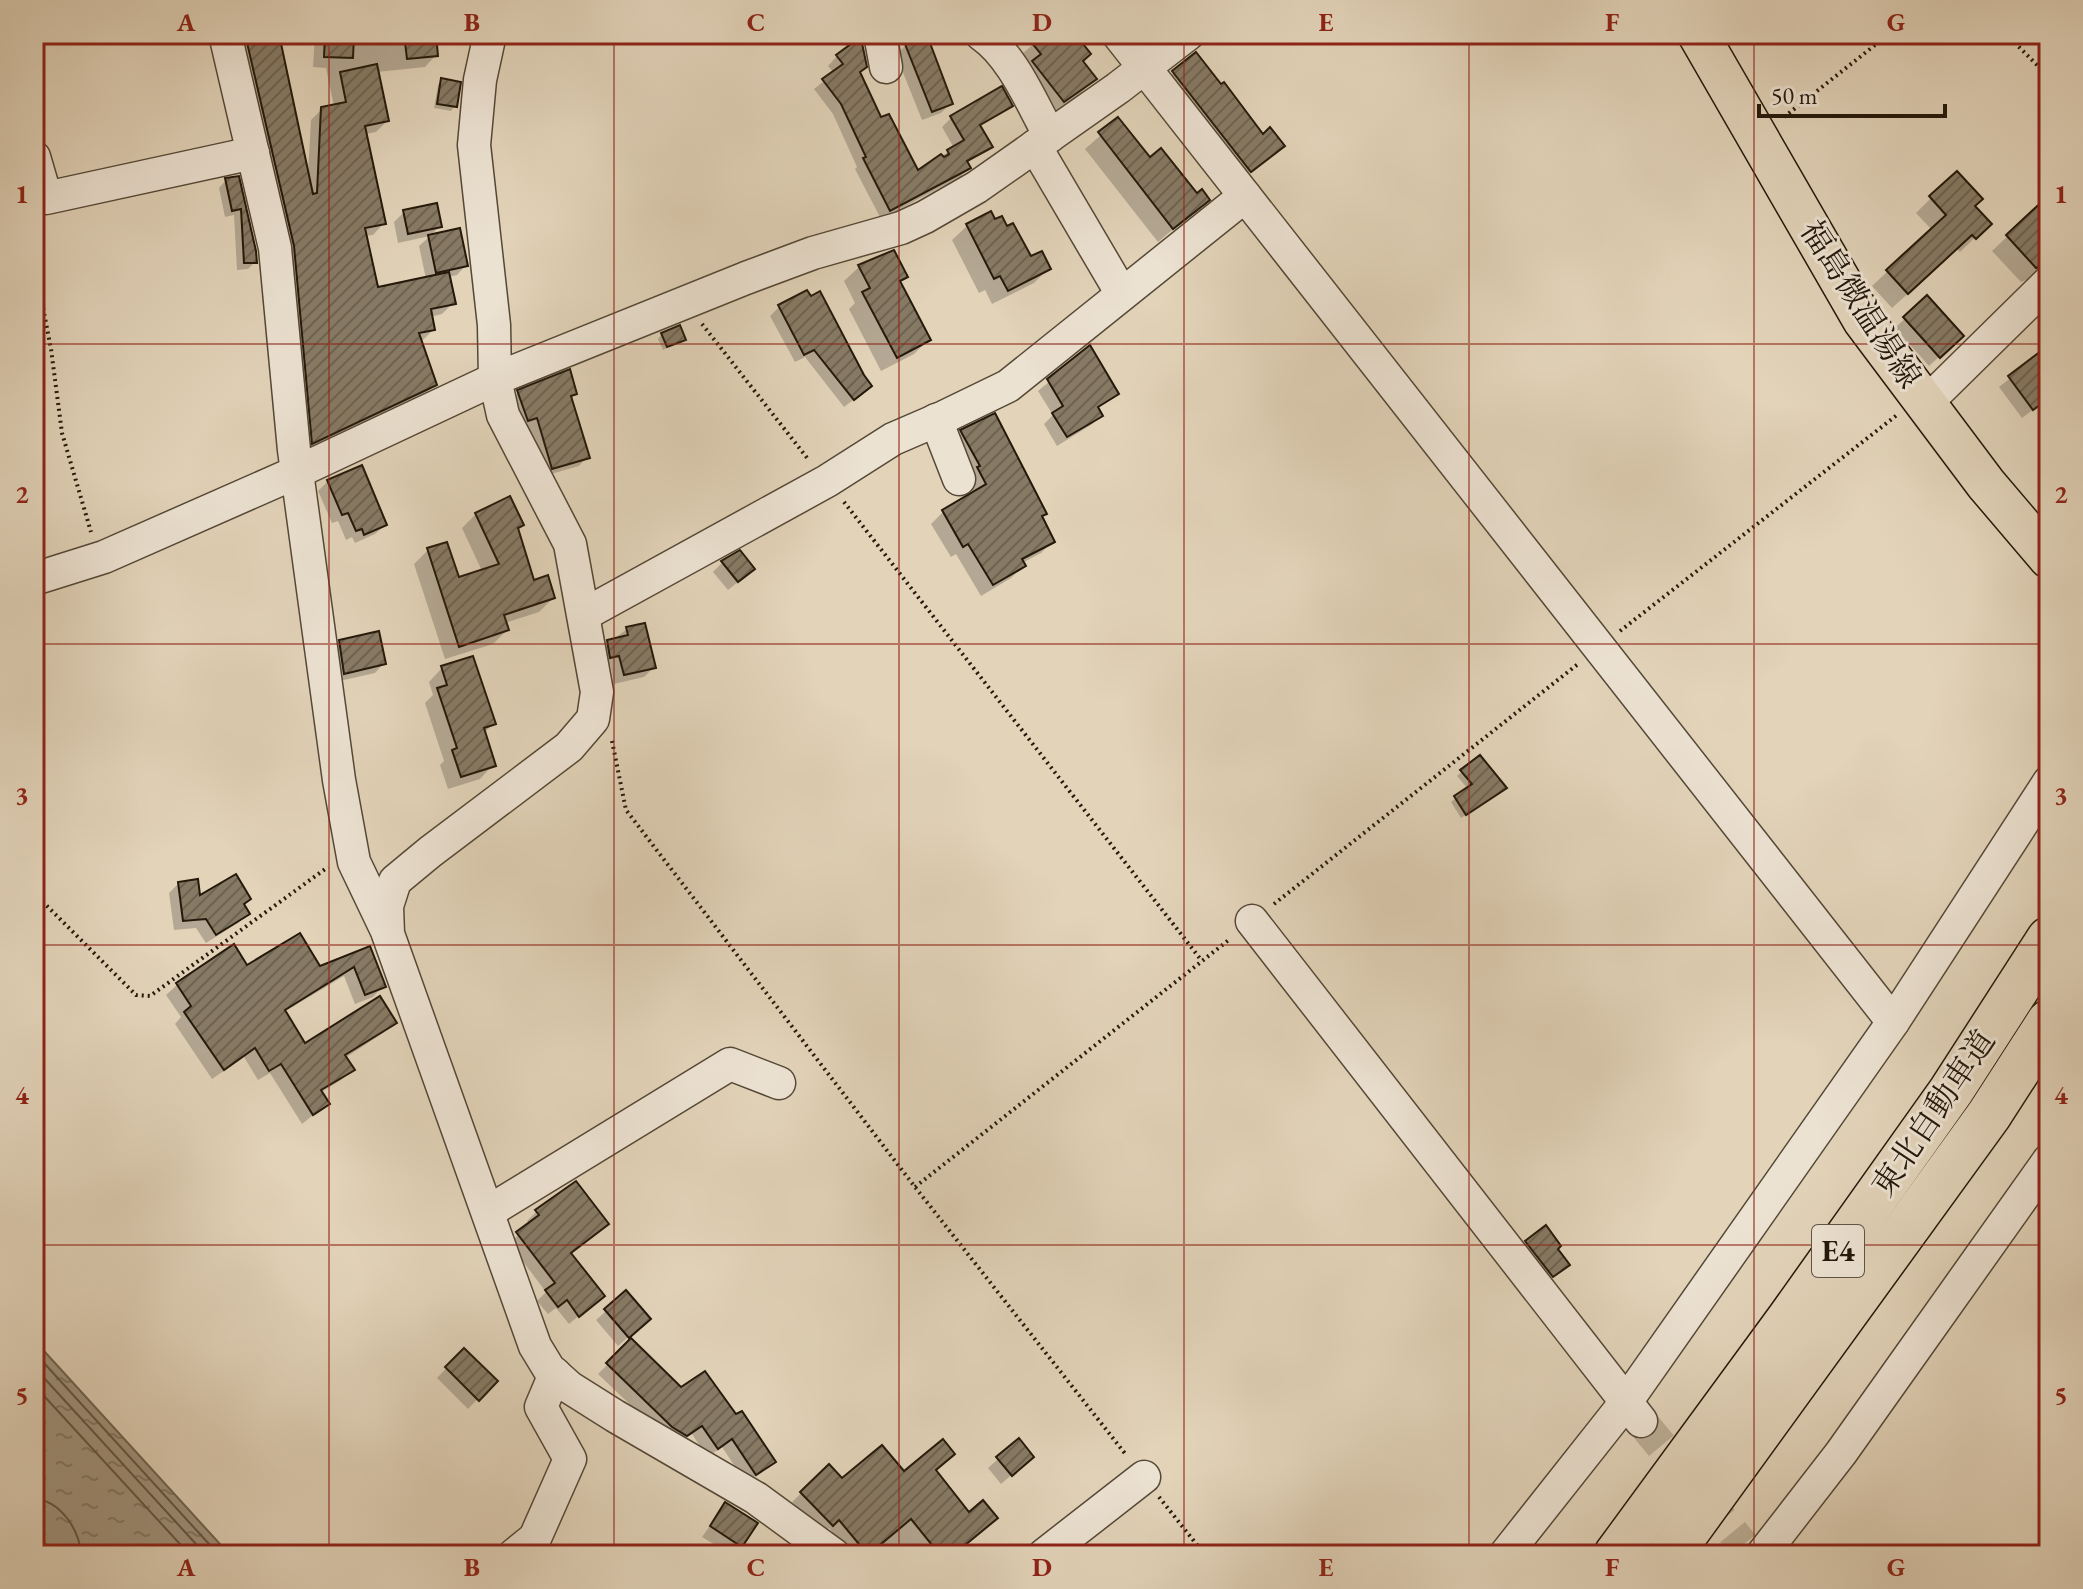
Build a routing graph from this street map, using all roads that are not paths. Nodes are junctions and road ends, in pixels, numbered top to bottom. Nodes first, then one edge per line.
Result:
1 (225, 34) edge
2 (490, 34) edge
3 (880, 34) edge
4 (981, 34) edge
5 (1118, 34) edge
6 (1188, 34) edge
7 (1698, 34) edge
8 (886, 67) dead end
9 (1145, 68) junction
10 (1042, 141) junction
11 (253, 153) junction
12 (34, 157) edge
13 (1245, 196) junction
14 (2049, 282) edge
15 (1122, 294) junction
16 (495, 379) junction
17 (1923, 400) junction
18 (936, 420) junction
19 (297, 472) junction
20 (959, 479) dead end
21 (2049, 558) edge
22 (34, 579) edge
23 (585, 614) junction
24 (2049, 782) edge
25 (1252, 921) road end
26 (388, 934) junction
27 (2049, 939) edge
28 (1893, 1022) junction
29 (2049, 1022) edge
30 (779, 1083) dead end
31 (2049, 1160) edge
32 (488, 1212) junction
33 (555, 1374) junction
34 (1634, 1412) junction
35 (1144, 1477) road end
36 (528, 1551) edge
37 (1752, 1552) edge
38 (834, 1555) edge
39 (1044, 1555) edge
40 (1505, 1555) edge
41 (1616, 1555) edge
42 (1670, 1555) edge

1 - 11 street
2 - 16 street
3 - 8 street
4 - 10 street
5 - 9 street
6 - 9 street
7 - 17 main road, 福島微温湯線
9 - 10 street
9 - 13 street
10 - 15 street
10 - 16 street
11 - 12 street
11 - 19 street
13 - 15 street
13 - 28 street
14 - 17 street
15 - 18 street
16 - 19 street
16 - 23 street
17 - 21 main road, 福島微温湯線
18 - 20 street
18 - 23 street
19 - 22 street
19 - 26 street
23 - 26 street
24 - 28 street
25 - 34 street
26 - 32 street
27 - 41 highway, 東北自動車道 / E4
28 - 34 street
29 - 42 highway, 東北自動車道 / E4
30 - 32 street
31 - 37 street
32 - 33 street
33 - 36 street
33 - 38 street
34 - 40 street
35 - 39 street

